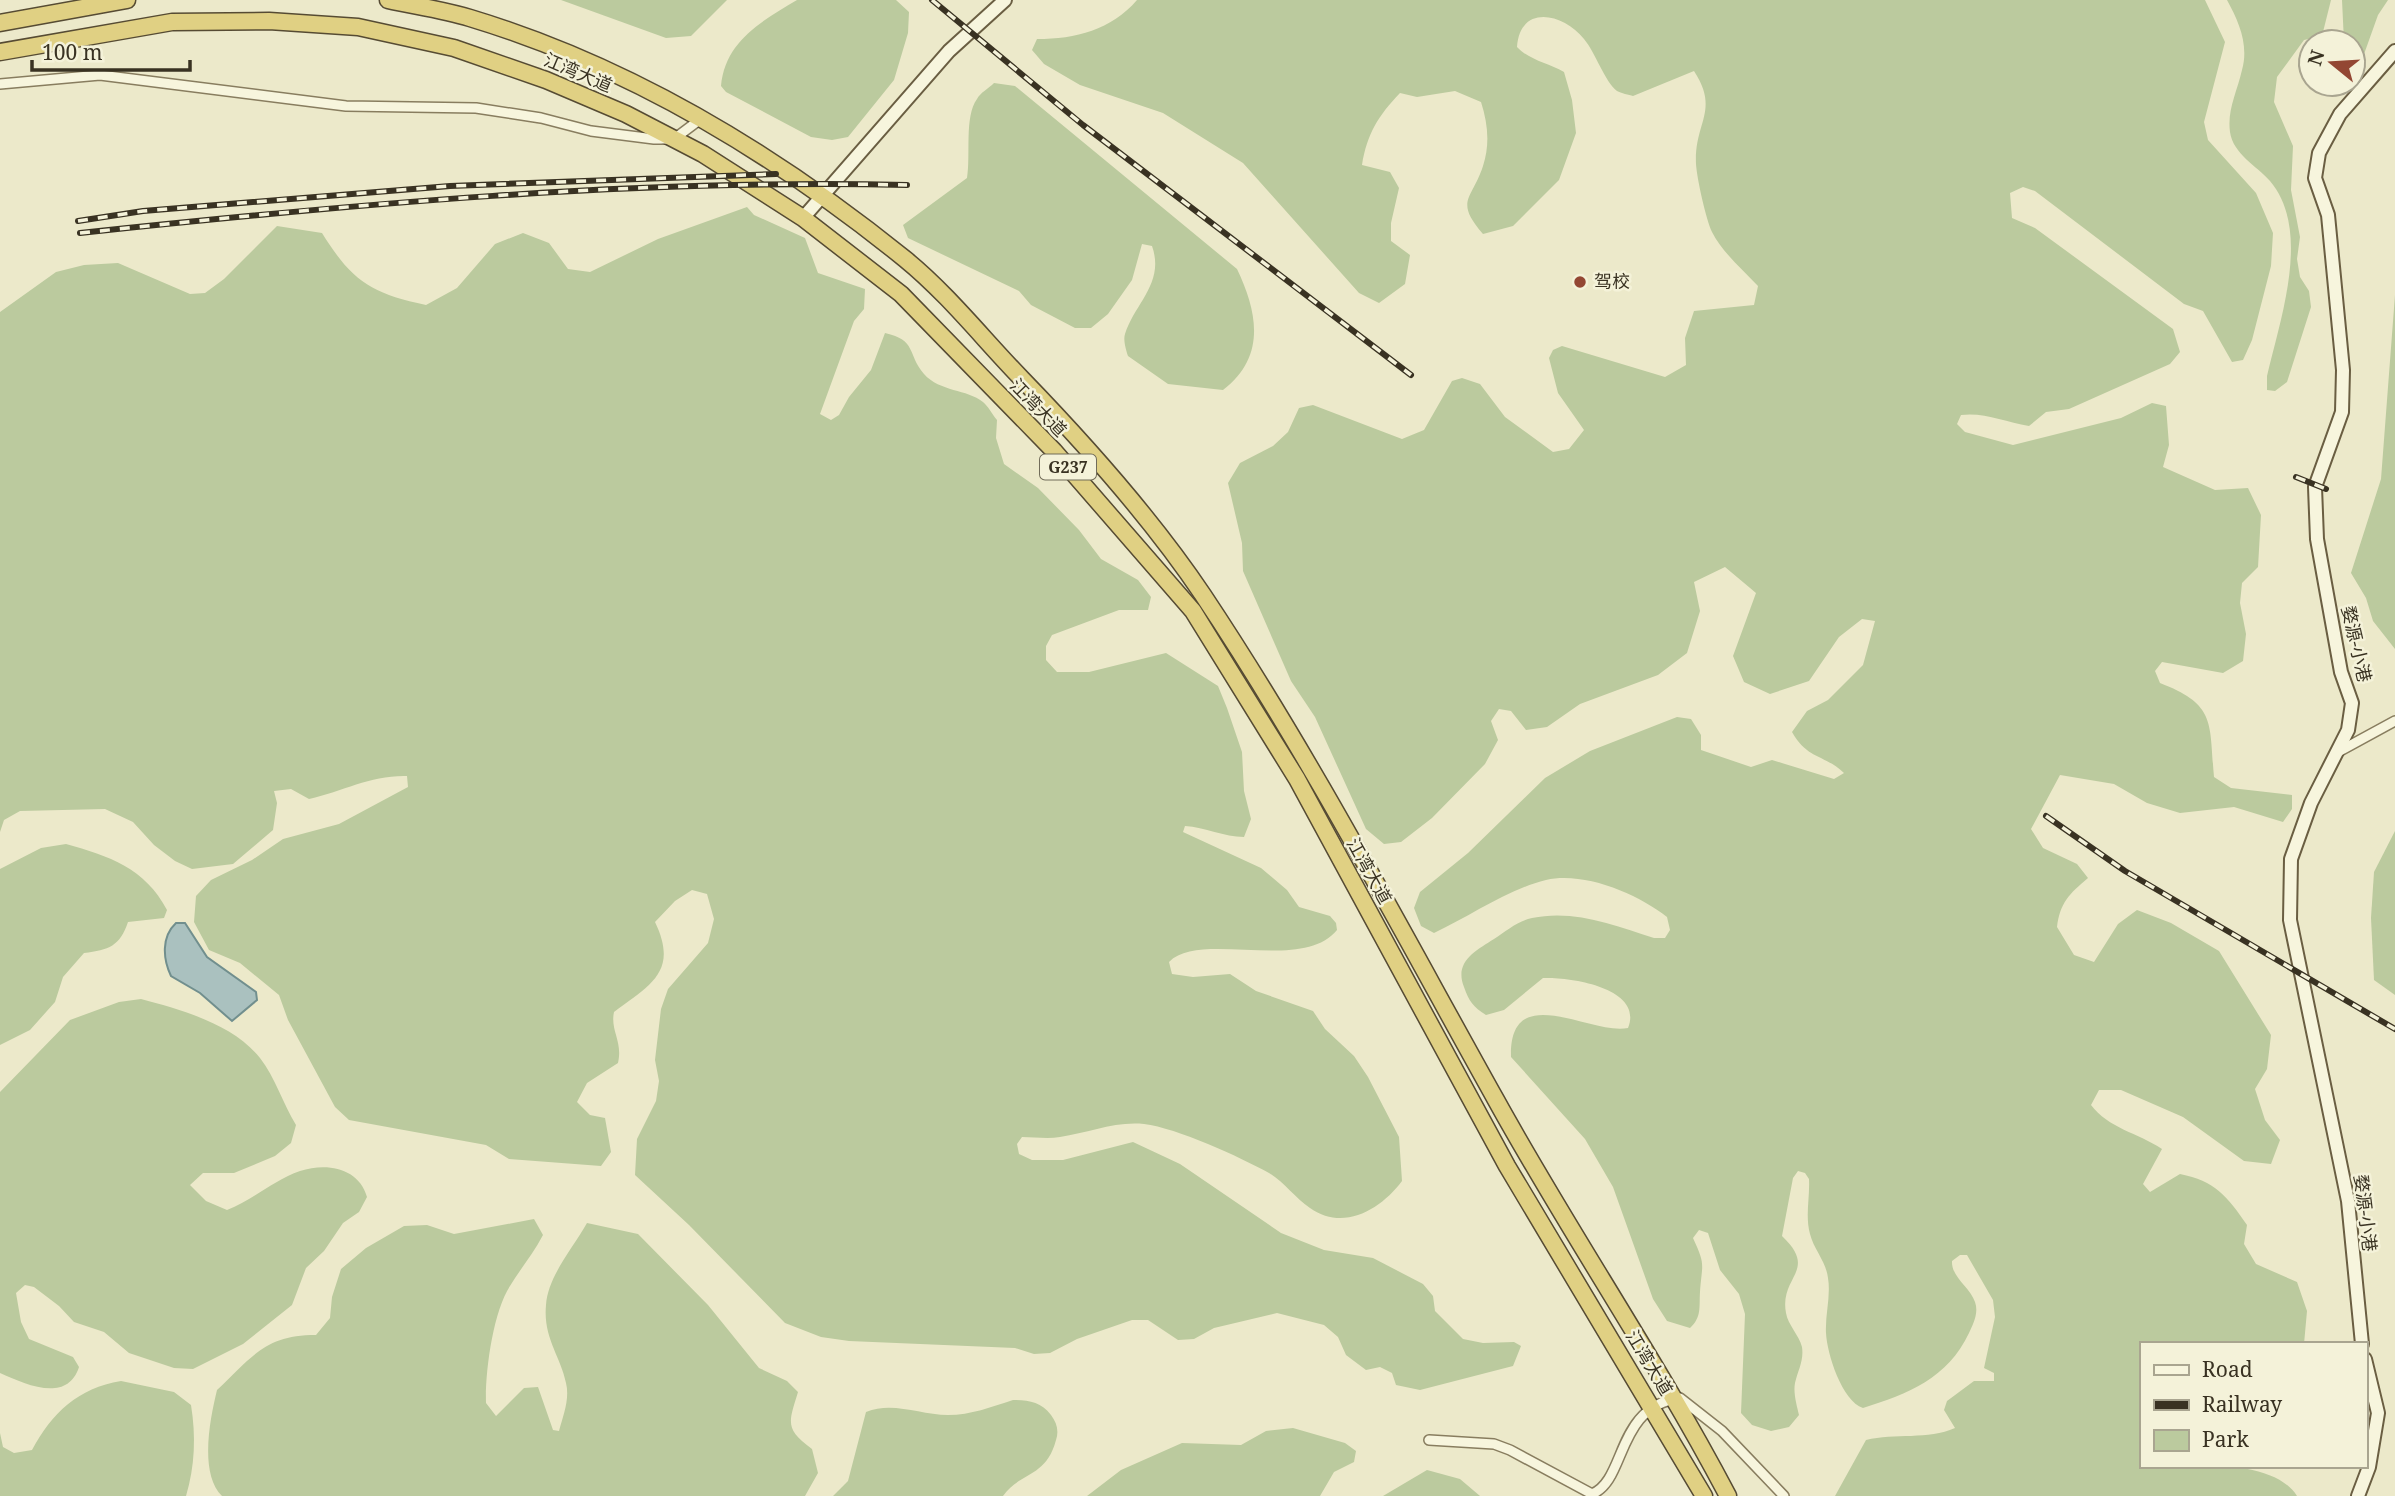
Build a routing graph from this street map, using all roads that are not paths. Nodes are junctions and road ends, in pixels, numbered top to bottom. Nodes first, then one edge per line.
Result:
1 (127, 0) edge
2 (388, 0) edge
3 (1005, 0) edge
4 (0, 23) edge
5 (2395, 51) edge
6 (0, 52) edge
7 (0, 84) edge
8 (702, 118) junction
9 (674, 139) junction
10 (820, 197) junction
11 (803, 218) junction
12 (2395, 721) edge
13 (2336, 753) junction
14 (2362, 1342) edge
15 (2367, 1367) edge
16 (1675, 1399) junction
17 (1653, 1407) junction
18 (1429, 1440) dead end
19 (1704, 1496) edge
20 (1728, 1496) edge
21 (1784, 1496) edge
22 (2358, 1496) edge

1 - 4 highway
2 - 8 highway, 江湾大道 / G237
3 - 10 main road
5 - 13 main road, 婺源-小港
6 - 9 highway, 江湾大道 / G237
7 - 9 street
8 - 9 street
8 - 10 highway, 江湾大道 / G237
9 - 11 highway, 江湾大道 / G237
10 - 11 main road
10 - 16 highway, 江湾大道 / G237
11 - 17 highway, 江湾大道 / G237
12 - 13 street
13 - 14 main road, 婺源-小港
15 - 22 main road
16 - 17 street
16 - 20 highway, 江湾大道 / G237
16 - 21 street
17 - 18 street
17 - 19 highway, 江湾大道 / G237

